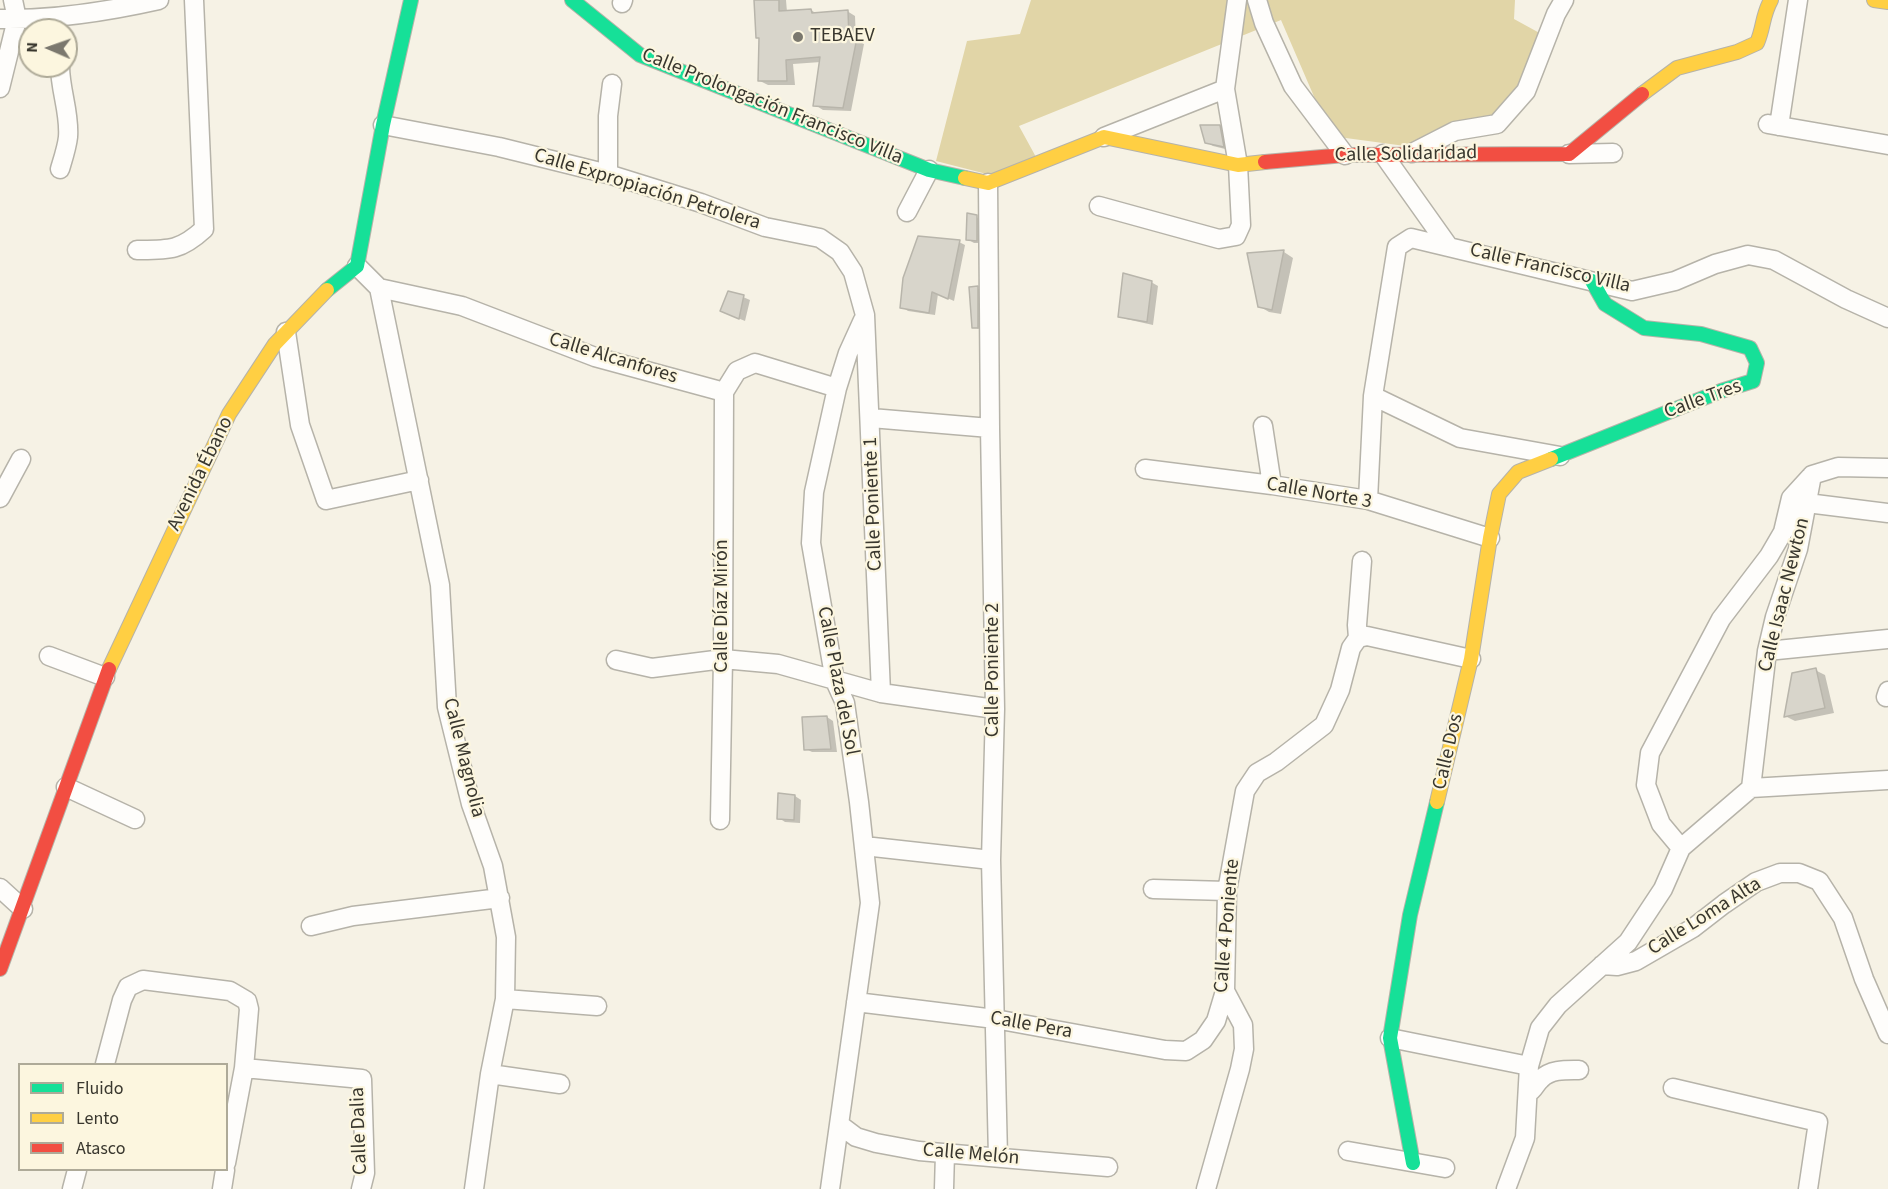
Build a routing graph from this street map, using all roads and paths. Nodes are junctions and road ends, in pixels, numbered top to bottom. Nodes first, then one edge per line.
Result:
1 (13, 0) edge
2 (159, 0) edge
3 (194, 0) edge
4 (411, 0) edge
5 (572, 0) edge
6 (1237, 0) edge
7 (1257, 0) edge
8 (1564, 0) edge
9 (1771, 0) edge
10 (1798, 0) edge
11 (1874, 0) edge
12 (1888, 2) edge
13 (78, 18) edge
14 (8, 19) edge
15 (60, 78) edge
16 (612, 84) dead end
17 (0, 88) edge
18 (1225, 89) junction
19 (383, 125) junction
20 (1104, 137) junction
21 (1888, 145) edge
22 (1613, 153) dead end
23 (1383, 154) junction
24 (1410, 154) junction
25 (1569, 154) junction
26 (1345, 155) junction
27 (1238, 165) junction
28 (60, 169) dead end
29 (929, 170) junction
30 (609, 174) junction
31 (988, 183) junction
32 (1099, 206) dead end
33 (907, 212) dead end
34 (1449, 247) junction
35 (137, 250) dead end
36 (357, 266) junction
37 (1592, 281) junction
38 (380, 288) junction
39 (865, 315) junction
40 (1888, 318) edge
41 (286, 332) junction
42 (837, 387) junction
43 (724, 392) junction
44 (1373, 396) junction
45 (871, 418) junction
46 (1263, 426) dead end
47 (990, 428) junction
48 (1560, 456) junction
49 (21, 459) dead end
50 (1888, 468) edge
51 (1145, 469) dead end
52 (1518, 472) joint
53 (1812, 475) junction
54 (418, 480) junction
55 (1272, 485) junction
56 (0, 498) edge
57 (1368, 500) junction
58 (1807, 503) junction
59 (1888, 513) edge
60 (1490, 538) junction
61 (1362, 561) dead end
62 (1358, 638) junction
63 (1888, 639) edge
64 (1767, 651) junction
65 (49, 656) dead end
66 (723, 659) junction
67 (1471, 659) junction
68 (616, 660) dead end
69 (105, 677) junction
70 (835, 681) junction
71 (880, 693) junction
72 (995, 709) junction
73 (1888, 780) edge
74 (66, 787) junction
75 (1751, 788) junction
76 (135, 819) dead end
77 (720, 819) dead end
78 (864, 846) junction
79 (1682, 848) junction
80 (991, 860) junction
81 (0, 888) edge
82 (1153, 889) dead end
83 (1227, 891) junction
84 (500, 898) junction
85 (23, 909) junction
86 (311, 926) dead end
87 (1602, 965) junction
88 (0, 969) edge
89 (1225, 991) junction
90 (505, 999) junction
91 (856, 1002) junction
92 (597, 1006) dead end
93 (995, 1019) junction
94 (1888, 1034) edge
95 (1390, 1038) junction
96 (1203, 1040) joint
97 (106, 1063) edge
98 (1529, 1066) junction
99 (244, 1068) junction
100 (1579, 1070) dead end
101 (490, 1074) junction
102 (560, 1084) dead end
103 (1673, 1088) dead end
104 (1527, 1093) junction
105 (840, 1125) junction
106 (1348, 1151) dead end
107 (228, 1152) edge
108 (945, 1153) junction
109 (998, 1157) junction
110 (1413, 1163) junction
111 (1108, 1167) dead end
112 (1446, 1168) dead end
113 (77, 1171) edge
114 (225, 1171) edge
115 (72, 1189) edge
116 (222, 1189) edge
117 (361, 1189) edge
118 (474, 1189) edge
119 (830, 1189) edge
120 (944, 1189) edge
121 (1206, 1189) edge
122 (1506, 1189) edge
123 (1808, 1189) edge

1 - 14 street
2 - 13 street
3 - 35 street
4 - 19 street
5 - 29 street, Calle Prolongación Francisco Villa
6 - 18 street
7 - 26 street
8 - 24 street
9 - 25 street
10 - 21 street
11 - 12 street
14 - 17 street
15 - 28 street
16 - 30 street
18 - 20 street
18 - 27 street
19 - 30 street, Calle Expropiación Petrolera
19 - 36 street
20 - 27 street, Calle Solidaridad
20 - 31 street
22 - 25 street
23 - 24 street, Calle Solidaridad
23 - 26 street, Calle Solidaridad
23 - 34 street, Calle Francisco Villa
24 - 25 street, Calle Solidaridad
26 - 27 street, Calle Solidaridad
27 - 32 street
29 - 31 street, Calle Prolongación Francisco Villa
29 - 33 street
30 - 39 street, Calle Expropiación Petrolera
31 - 47 street, Calle Poniente 2
34 - 37 street, Calle Francisco Villa
34 - 44 street
36 - 38 street
36 - 41 street, Avenida Ébano
37 - 40 street, Calle Francisco Villa
37 - 48 street, Calle Tres
38 - 43 street, Calle Alcanfores
38 - 54 street, Calle Magnolia
39 - 42 street, Calle Plaza del Sol
39 - 45 street, Calle Poniente 1
41 - 54 street
41 - 69 street, Avenida Ébano
42 - 43 street
42 - 70 street, Calle Plaza del Sol
43 - 66 street, Calle Díaz Mirón
44 - 48 street
44 - 57 street
45 - 47 street
45 - 71 street, Calle Poniente 1
46 - 55 street
47 - 72 street, Calle Poniente 2
48 - 52 street, Calle Tres
49 - 56 street
50 - 53 street
51 - 55 street, Calle Norte 3
52 - 60 street, Calle Dos
53 - 58 street, Calle Isaac Newton
53 - 79 street
54 - 84 street, Calle Magnolia
55 - 57 street, Calle Norte 3
57 - 60 street, Calle Norte 3
58 - 59 street
58 - 64 street, Calle Isaac Newton
60 - 67 street, Calle Dos
61 - 62 street
62 - 67 street
62 - 83 street, Calle 4 Poniente
63 - 64 street
64 - 75 street, Calle Isaac Newton
65 - 69 street
66 - 68 street
66 - 70 street
66 - 77 street, Calle Díaz Mirón
67 - 95 street, Calle Dos
69 - 74 street, Avenida Ébano
70 - 71 street
70 - 78 street, Calle Plaza del Sol
71 - 72 street
72 - 80 street, Calle Poniente 2
73 - 75 street
74 - 76 street
74 - 85 street, Avenida Ébano
75 - 79 street
78 - 80 street
78 - 91 street, Calle Plaza del Sol
79 - 87 street
80 - 93 street, Calle Poniente 2
81 - 85 street
82 - 83 street
83 - 89 street, Calle 4 Poniente
84 - 86 street
84 - 90 street, Calle Magnolia
85 - 88 street, Avenida Ébano
87 - 94 street, Calle Loma Alta
87 - 98 street
89 - 96 street, Calle 4 Poniente
89 - 121 street
90 - 92 street
90 - 101 street, Calle Magnolia
91 - 93 street, Calle Pera
91 - 105 street, Calle Plaza del Sol
93 - 96 street, Calle Pera
93 - 109 street, Calle Poniente 2
95 - 98 street
95 - 110 street
97 - 99 street
98 - 104 street
99 - 107 street
99 - 117 street, Calle Dalia
100 - 104 street
101 - 102 street
101 - 118 street, Calle Magnolia
103 - 123 street
104 - 122 street
105 - 108 street, Calle Melón
105 - 119 street, Calle Plaza del Sol
106 - 110 street
108 - 109 street, Calle Melón
108 - 120 street
109 - 111 street, Calle Melón
110 - 112 street
113 - 115 street
114 - 116 street

